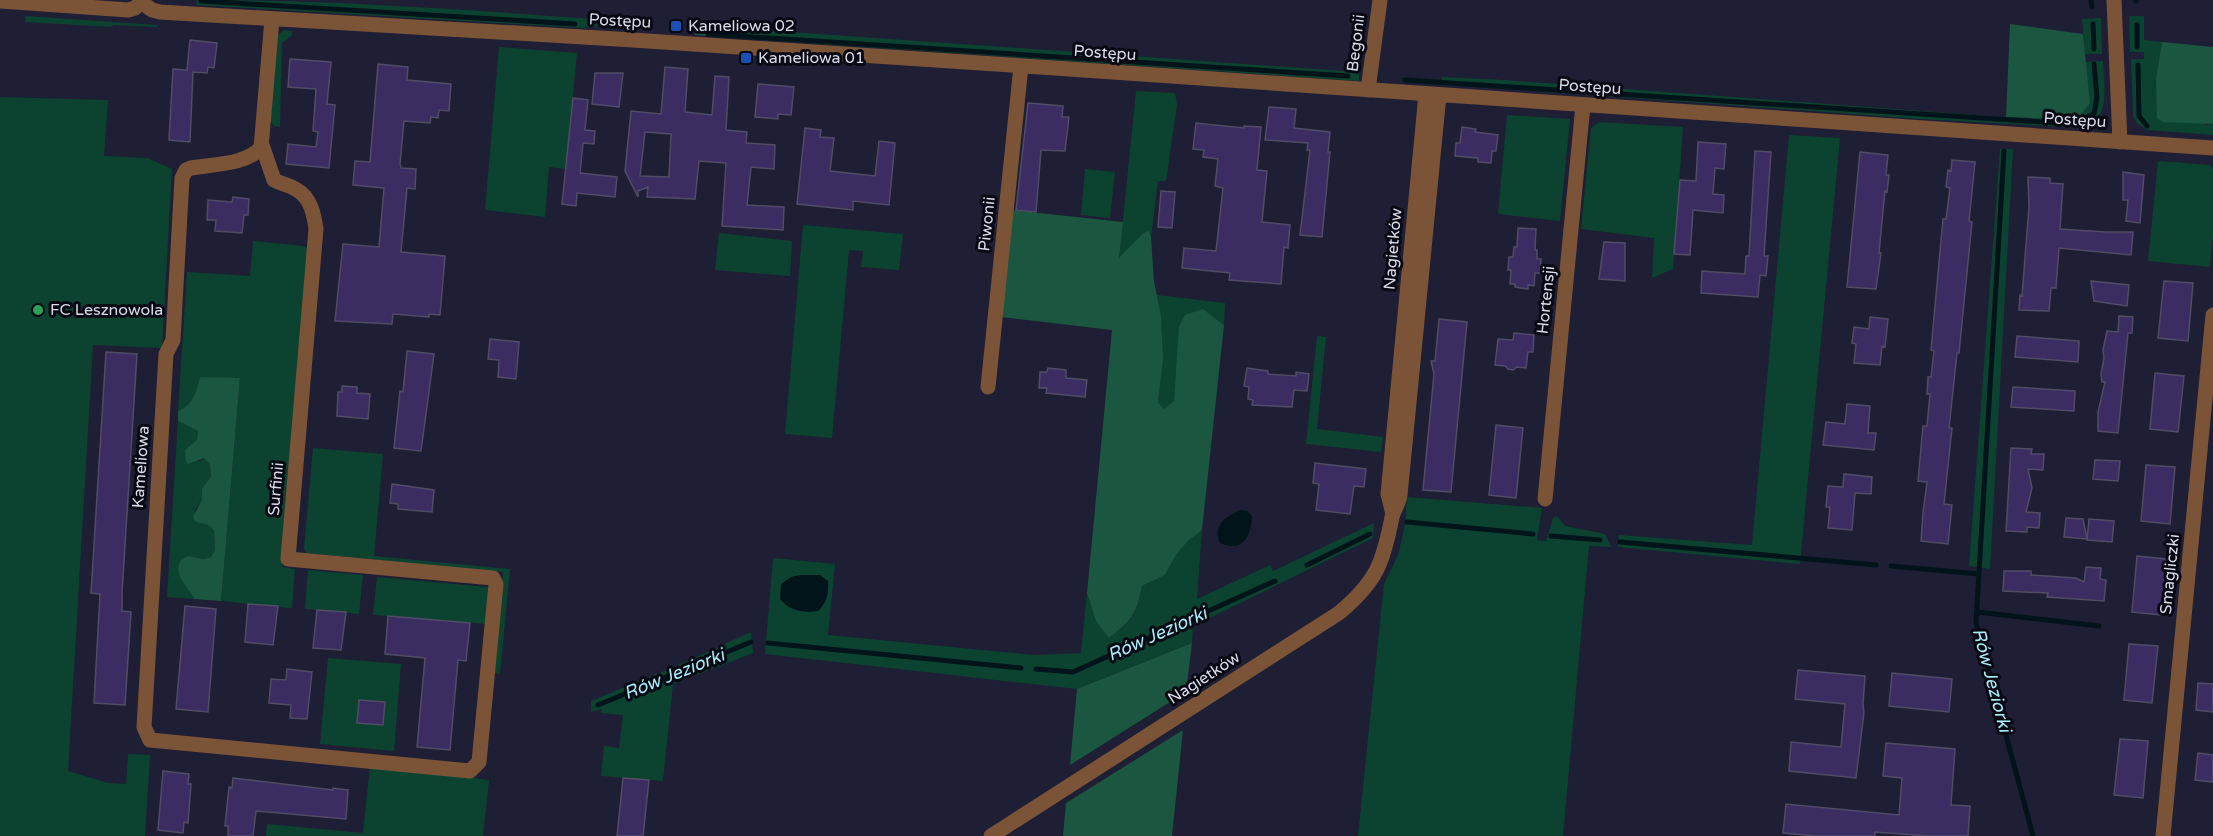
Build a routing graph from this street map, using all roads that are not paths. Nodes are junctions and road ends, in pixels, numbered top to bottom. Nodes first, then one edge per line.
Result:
1 (1380, 0) edge
2 (2114, 0) edge
3 (141, 1) edge
4 (0, 2) edge
5 (272, 19) junction
6 (1021, 66) junction
7 (1368, 90) junction
8 (1432, 94) junction
9 (1583, 105) junction
10 (2120, 142) junction
11 (262, 145) junction
12 (2213, 148) edge
13 (2213, 315) edge
14 (988, 387) dead end
15 (1545, 499) dead end
16 (385, 762) joint
17 (991, 836) edge
18 (2163, 836) edge

1 - 7 street, Begonii
2 - 10 street
3 - 4 street, Postępu
3 - 5 street, Postępu
5 - 6 street, Postępu
5 - 11 street
6 - 7 street, Postępu
6 - 14 street, Piwonii
7 - 8 street, Postępu
8 - 9 street, Postępu
8 - 17 street, Nagietków
9 - 10 street, Postępu
9 - 15 street, Hortensji
10 - 12 street, Postępu
11 - 16 street, Kameliowa
11 - 16 street, Surfinii
13 - 18 street, Smagliczki

